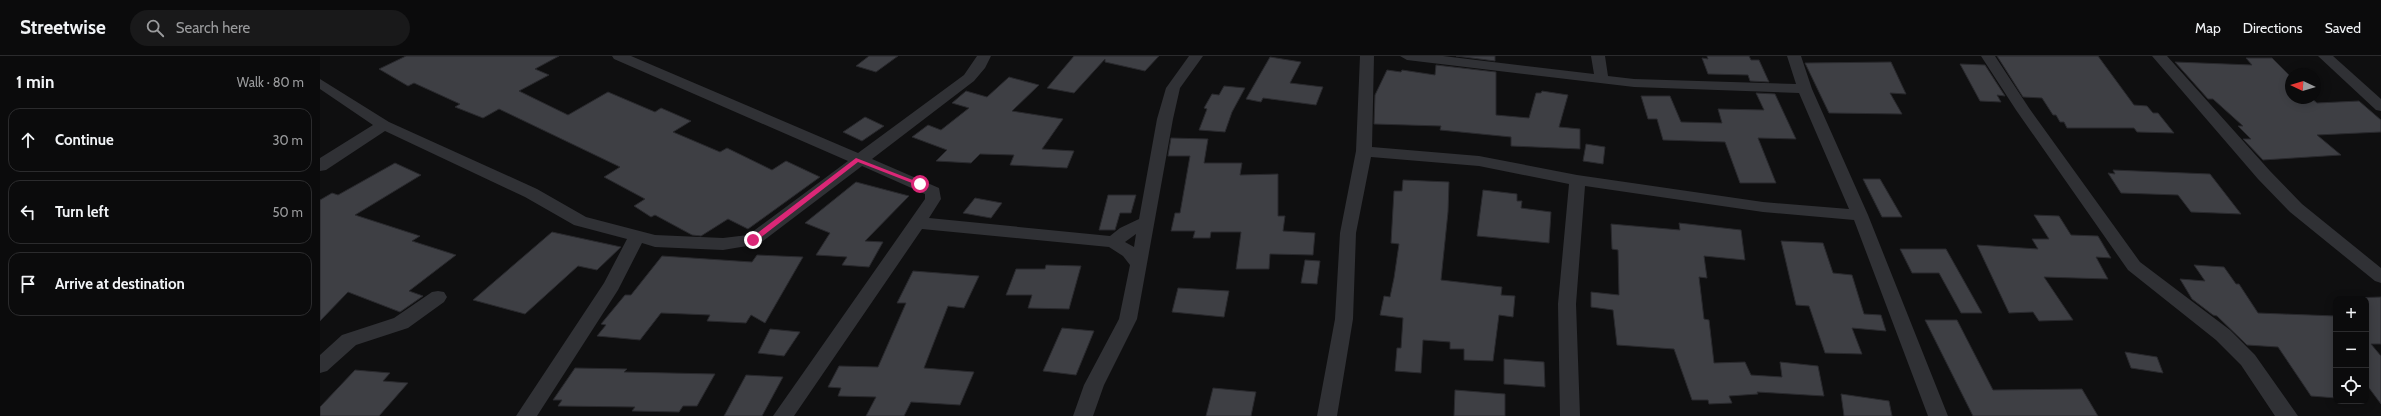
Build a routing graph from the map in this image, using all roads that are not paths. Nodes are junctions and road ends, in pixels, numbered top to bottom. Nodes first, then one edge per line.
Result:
1 (619, 56) edge
2 (1196, 56) edge
3 (1367, 56) edge
4 (1407, 56) edge
5 (1598, 56) edge
6 (1794, 56) edge
7 (1988, 56) edge
8 (2159, 56) edge
9 (2325, 56) edge
10 (979, 58) edge
11 (1602, 80) junction
12 (320, 83) edge
13 (1804, 89) junction
14 (2381, 107) edge
15 (384, 125) junction
16 (1364, 151) junction
17 (858, 159) junction
18 (320, 166) edge
19 (1577, 180) junction
20 (1860, 215) junction
21 (1148, 222) junction
22 (918, 223) junction
23 (637, 237) junction
24 (1113, 242) junction
25 (1139, 265) junction
26 (2381, 277) edge
27 (438, 297) dead end
28 (320, 366) edge
29 (526, 416) edge
30 (783, 416) edge
31 (1083, 416) edge
32 (1327, 416) edge
33 (1570, 416) edge
34 (1938, 416) edge
35 (2288, 416) edge

1 - 17 street
2 - 21 street
3 - 16 street
4 - 11 street
5 - 11 street
6 - 13 street
7 - 35 street
8 - 26 street
9 - 14 street
10 - 17 street
11 - 13 street
12 - 15 street
13 - 20 street
15 - 18 street
15 - 23 street
16 - 19 street
16 - 32 street
17 - 22 street
17 - 23 street
19 - 20 street
19 - 33 street
20 - 34 street
21 - 24 street
21 - 25 street
22 - 24 street
22 - 30 street
23 - 29 street
24 - 25 street
25 - 31 street
27 - 28 street

